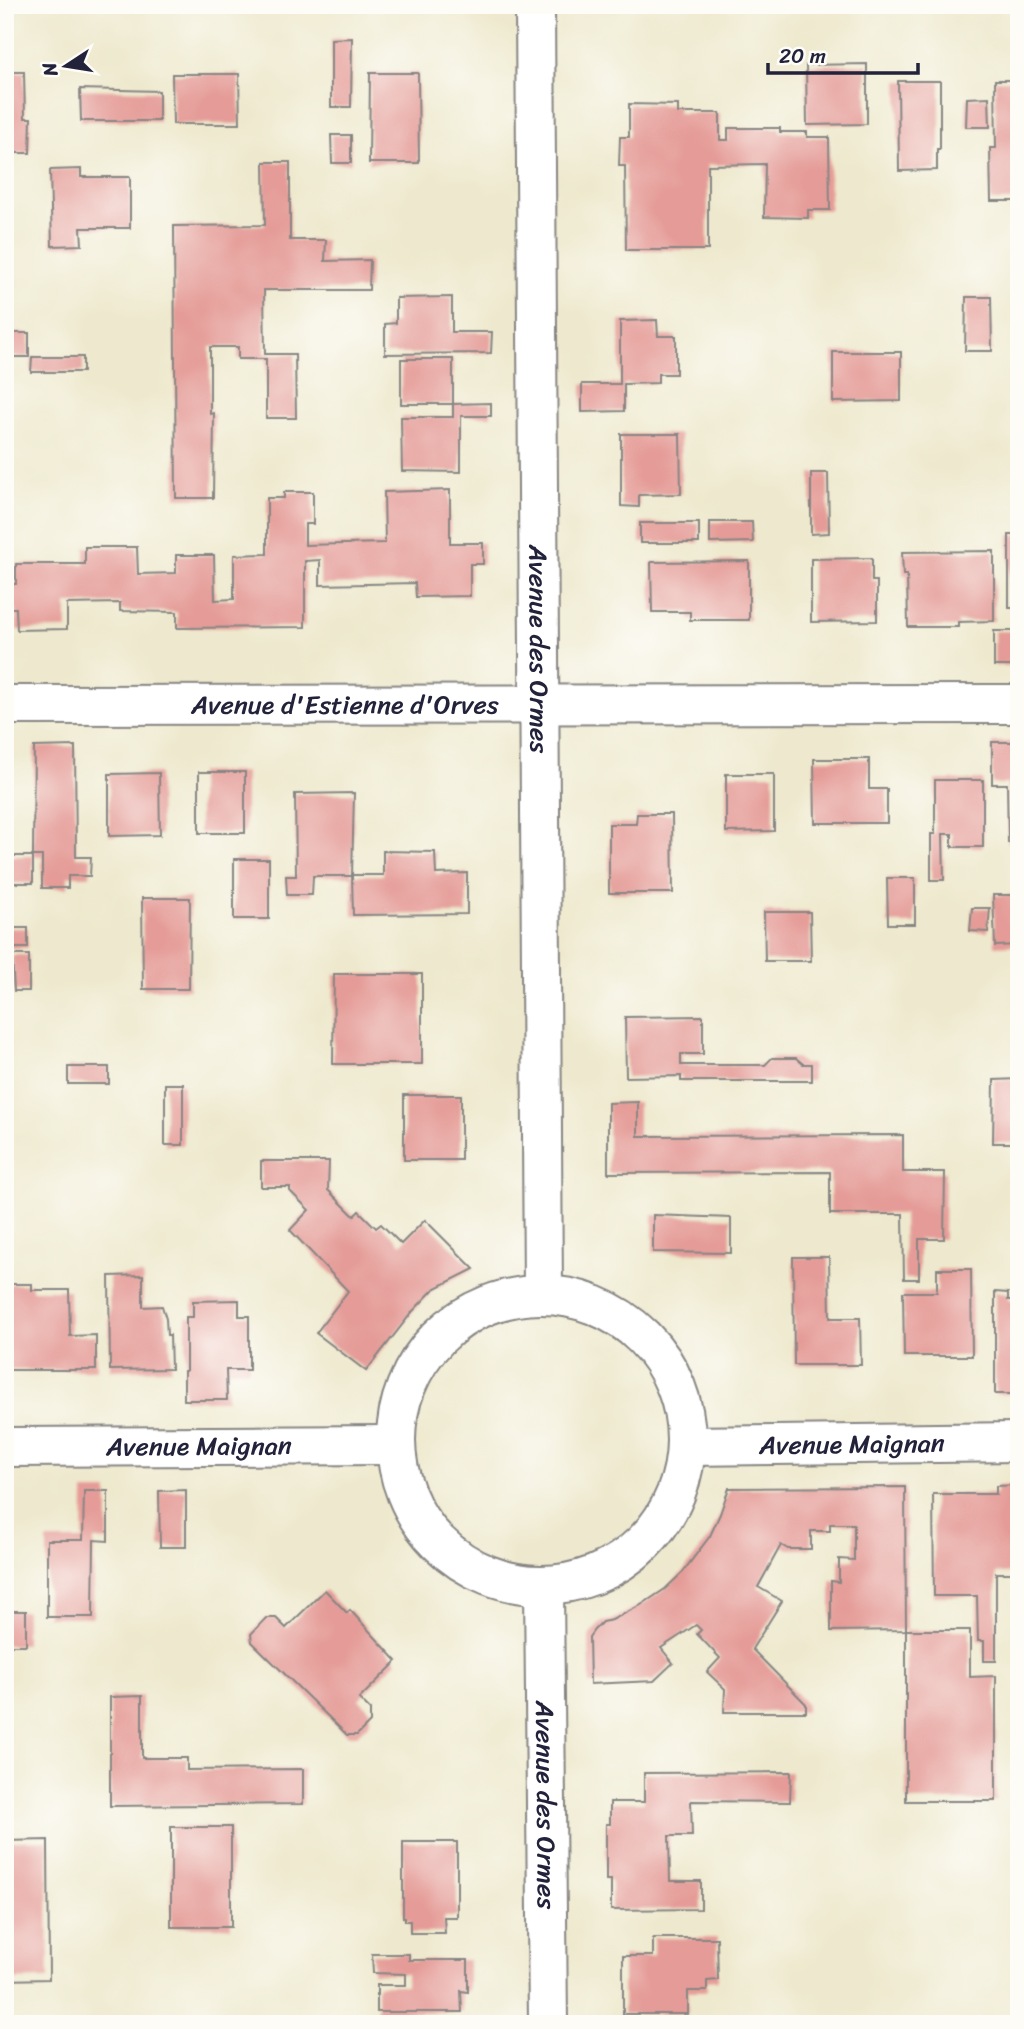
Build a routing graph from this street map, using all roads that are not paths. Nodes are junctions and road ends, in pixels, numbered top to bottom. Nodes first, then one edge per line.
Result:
1 (535, 5) edge
2 (1019, 704) edge
3 (5, 705) edge
4 (541, 706) junction
5 (543, 1294) junction
6 (1019, 1442) edge
7 (395, 1444) junction
8 (686, 1446) junction
9 (5, 1447) edge
10 (544, 1586) junction
11 (548, 2024) edge

1 - 4 street, Avenue des Ormes
2 - 4 street, Avenue d'Estienne d'Orves
3 - 4 street, Avenue d'Estienne d'Orves
4 - 5 street, Avenue des Ormes
5 - 7 street
5 - 8 street
6 - 8 street, Avenue Maignan
7 - 9 street, Avenue Maignan
7 - 10 street
8 - 10 street
10 - 11 street, Avenue des Ormes

